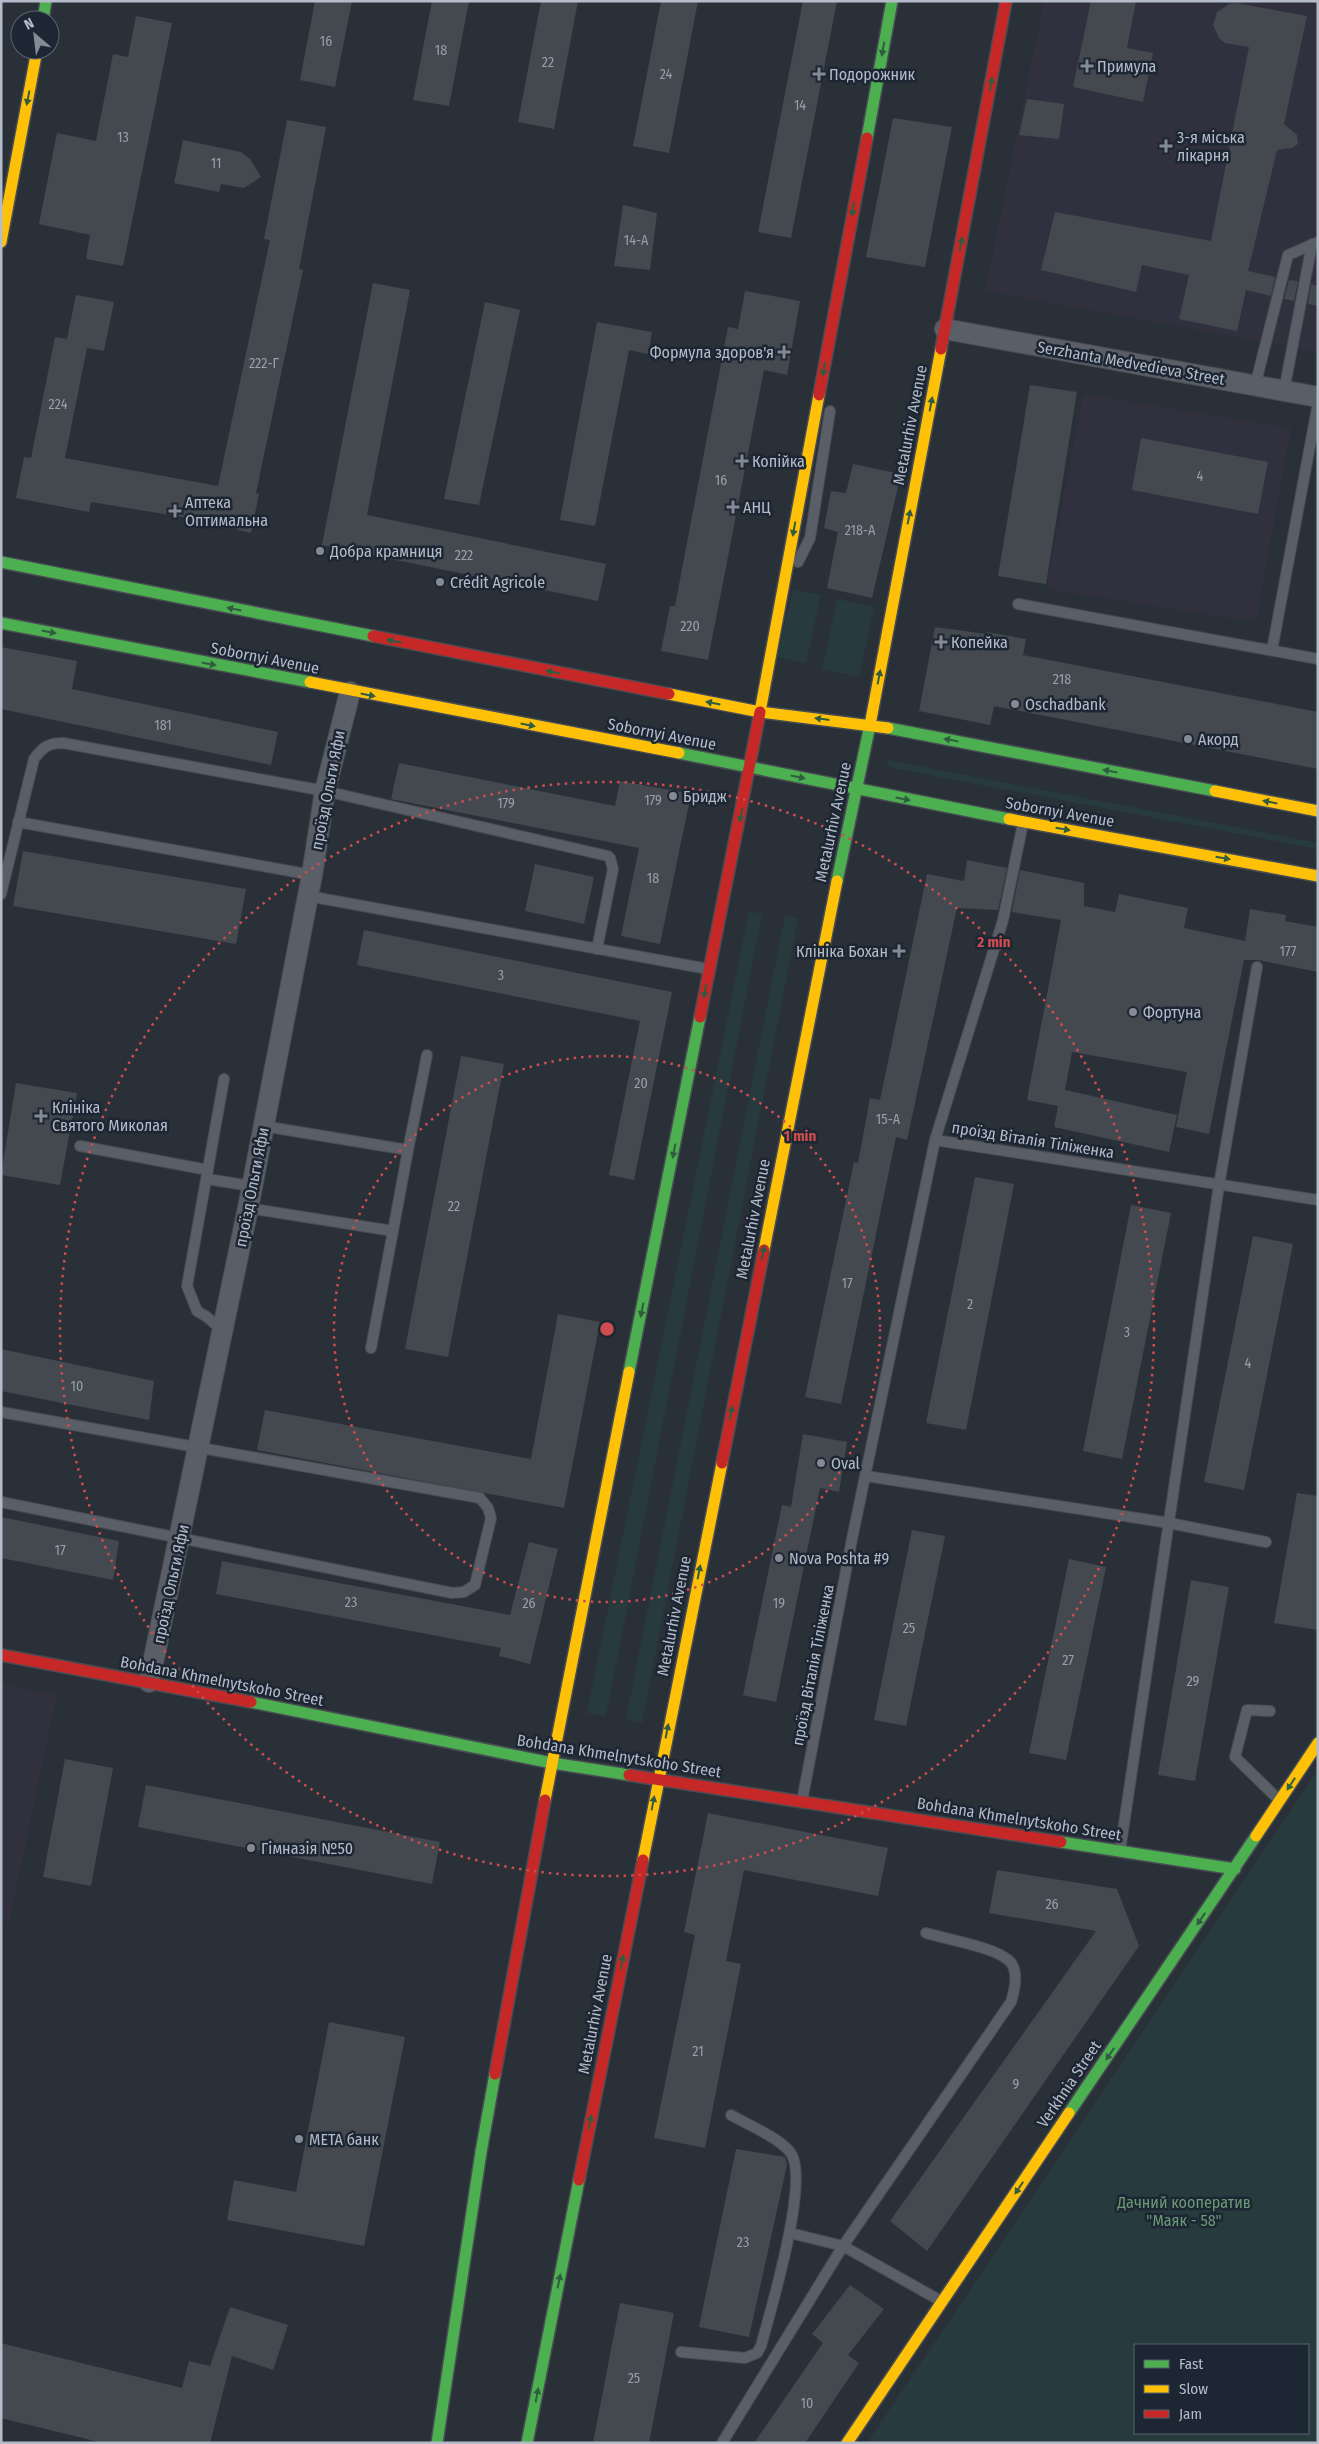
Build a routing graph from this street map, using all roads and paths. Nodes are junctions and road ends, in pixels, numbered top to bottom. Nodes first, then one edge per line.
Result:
1 (892, 1) edge
2 (1006, 1) edge
3 (35, 60) edge
4 (1, 242) edge
5 (1315, 243) edge
6 (833, 320) junction
7 (945, 329) junction
8 (837, 363) dead end
9 (1255, 386) junction
10 (1284, 391) junction
11 (832, 397) dead end
12 (1318, 397) edge
13 (1318, 403) edge
14 (1, 562) edge
15 (783, 592) junction
16 (1018, 604) dead end
17 (1, 623) edge
18 (1272, 650) junction
19 (1318, 659) edge
20 (350, 692) junction
21 (760, 712) junction
22 (870, 725) junction
23 (750, 767) junction
24 (855, 790) junction
25 (325, 791) junction
26 (1318, 811) edge
27 (18, 822) junction
28 (1023, 822) junction
29 (312, 875) junction
30 (1318, 876) edge
31 (1, 894) edge
32 (308, 896) junction
33 (597, 949) junction
34 (1257, 967) dead end
35 (710, 969) junction
36 (427, 1055) dead end
37 (224, 1079) dead end
38 (263, 1126) junction
39 (935, 1140) junction
40 (80, 1146) dead end
41 (408, 1150) junction
42 (208, 1175) junction
43 (1219, 1185) junction
44 (251, 1186) junction
45 (1318, 1200) edge
46 (248, 1208) junction
47 (393, 1231) junction
48 (223, 1331) junction
49 (371, 1348) dead end
50 (1, 1412) edge
51 (198, 1447) junction
52 (866, 1476) junction
53 (1, 1502) edge
54 (1169, 1523) junction
55 (181, 1538) junction
56 (1266, 1542) dead end
57 (1, 1655) edge
58 (149, 1682) junction
59 (1270, 1711) dead end
60 (1318, 1743) edge
61 (552, 1762) junction
62 (658, 1779) junction
63 (1280, 1801) junction
64 (802, 1802) junction
65 (1120, 1851) junction
66 (1235, 1869) junction
67 (926, 1933) dead end
68 (732, 2115) dead end
69 (790, 2233) junction
70 (843, 2246) junction
71 (942, 2302) junction
72 (681, 2352) dead end
73 (437, 2443) edge
74 (527, 2443) edge
75 (722, 2443) edge
76 (847, 2443) edge

1 -> 6 main road
7 -> 2 main road, Metalurhiv Avenue
3 -> 4 main road
5 - 9 lane
5 - 10 lane
6 - 8 lane
6 -> 15 main road
7 - 9 street, Serzhanta Medvedieva Street
22 -> 7 main road, Metalurhiv Avenue
9 - 10 street, Serzhanta Medvedieva Street
10 - 12 street, Serzhanta Medvedieva Street
11 - 15 lane
13 - 18 lane
21 -> 14 main road
15 - 21 main road
16 - 18 lane
17 -> 20 main road, Sobornyi Avenue
18 - 19 lane
20 -> 23 main road, Sobornyi Avenue
20 - 25 street, проїзд Ольги Яфи
22 -> 21 main road
21 - 23 main road
22 - 24 main road, Metalurhiv Avenue
26 -> 22 main road
23 -> 24 main road, Sobornyi Avenue
23 -> 35 main road
24 -> 28 main road, Sobornyi Avenue
62 -> 24 main road, Metalurhiv Avenue
25 - 27 lane
25 - 29 street, проїзд Ольги Яфи
25 - 33 lane
27 - 29 lane
27 - 31 lane
28 -> 30 main road, Sobornyi Avenue
28 - 39 lane
29 - 32 street, проїзд Ольги Яфи
32 - 33 lane
32 - 38 street, проїзд Ольги Яфи
33 - 35 lane
34 - 43 lane
35 -> 61 main road
36 - 41 lane
37 - 42 lane
38 - 41 lane
38 - 44 street, проїзд Ольги Яфи
39 - 43 lane, проїзд Віталія Тіліженка
39 - 52 lane, проїзд Віталія Тіліженка
40 - 42 lane
41 - 47 lane
42 - 44 lane
42 - 48 lane
43 - 45 lane, проїзд Віталія Тіліженка
43 - 54 lane
44 - 46 street, проїзд Ольги Яфи
46 - 47 lane
46 - 48 street, проїзд Ольги Яфи
47 - 49 lane
48 - 51 street, проїзд Ольги Яфи
50 - 51 lane
51 - 55 street, проїзд Ольги Яфи
51 - 55 lane
52 - 54 lane
52 - 64 lane, проїзд Віталія Тіліженка
53 - 55 lane
54 - 56 lane
54 - 65 lane
55 - 58 street, проїзд Ольги Яфи
57 - 58 main road, Bohdana Khmelnytskoho Street
58 - 61 main road, Bohdana Khmelnytskoho Street
59 - 63 lane
60 -> 63 main road, Verkhnia Street
61 - 62 main road, Bohdana Khmelnytskoho Street
61 - 73 main road
62 - 64 main road, Bohdana Khmelnytskoho Street
74 -> 62 main road, Metalurhiv Avenue
63 - 66 main road, Verkhnia Street
64 - 65 main road, Bohdana Khmelnytskoho Street
65 - 66 main road, Bohdana Khmelnytskoho Street
66 -> 71 main road, Verkhnia Street
67 - 70 lane
68 - 69 lane
69 - 70 lane
69 - 72 lane
70 - 71 lane
70 - 75 lane
71 - 76 main road, Verkhnia Street

